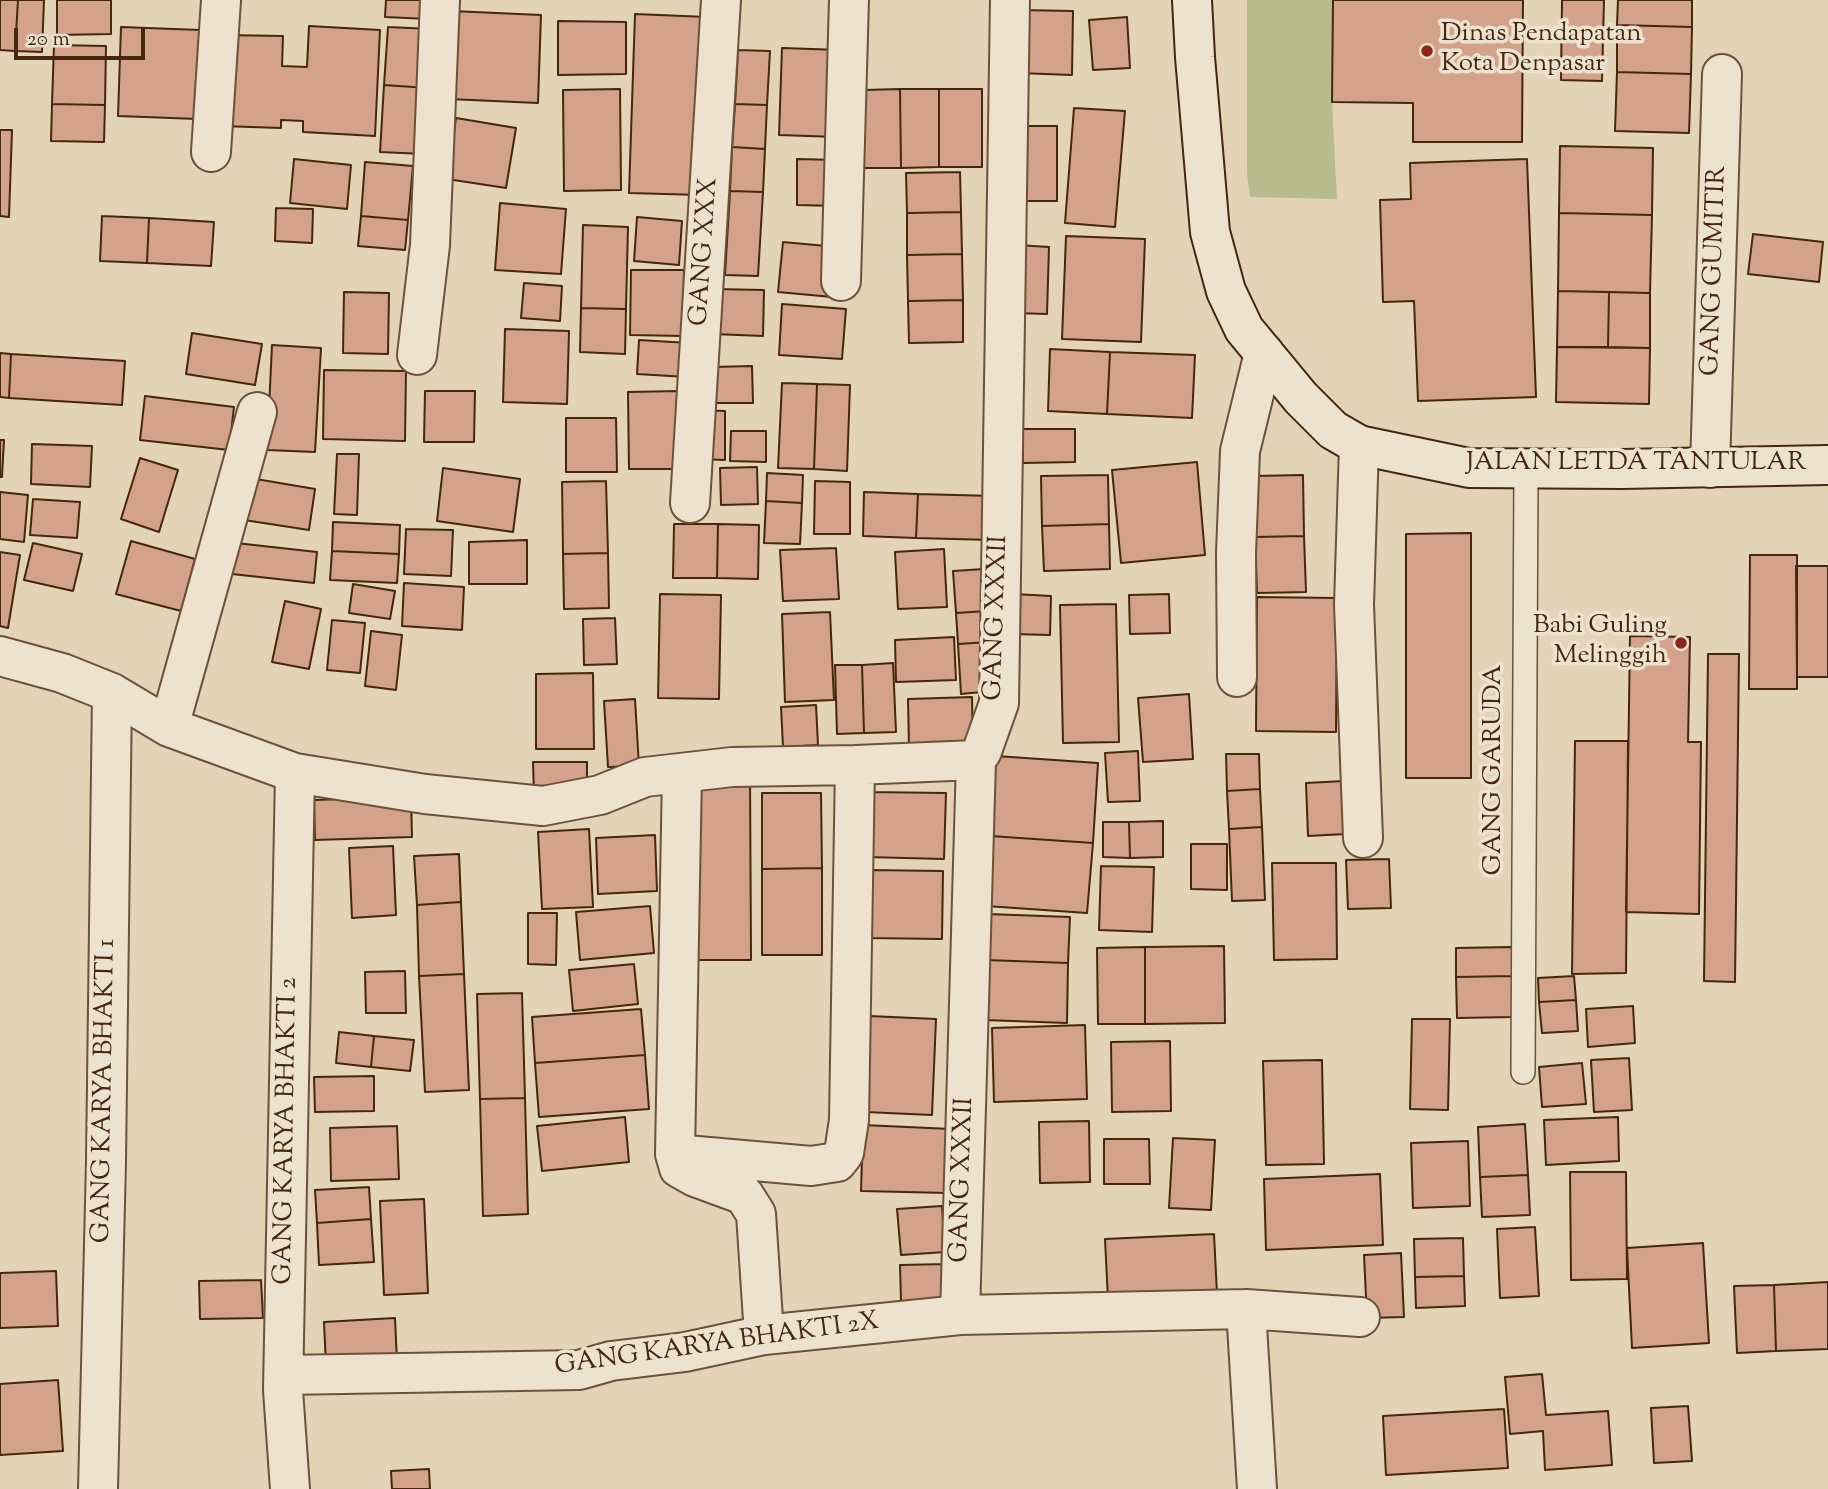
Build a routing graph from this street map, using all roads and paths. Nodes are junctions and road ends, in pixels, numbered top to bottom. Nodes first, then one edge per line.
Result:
1 (221, 0) edge
2 (440, 0) edge
3 (722, 0) edge
4 (849, 0) edge
5 (1010, 0) edge
6 (1192, 0) edge
7 (1722, 75) dead end
8 (211, 152) dead end
9 (841, 281) dead end
10 (1264, 354) junction
11 (417, 355) dead end
12 (257, 412) dead end
13 (1359, 446) junction
14 (1828, 465) edge
15 (1710, 468) junction
16 (1526, 469) junction
17 (690, 503) dead end
18 (0, 656) edge
19 (1237, 677) dead end
20 (112, 693) junction
21 (169, 727) junction
22 (976, 760) junction
23 (855, 765) junction
24 (295, 773) junction
25 (682, 773) junction
26 (1363, 838) dead end
27 (1522, 1072) dead end
28 (675, 1154) junction
29 (1246, 1309) junction
30 (960, 1315) junction
31 (1360, 1317) dead end
32 (764, 1335) junction
33 (284, 1375) junction
34 (98, 1489) edge
35 (290, 1489) edge
36 (1257, 1489) edge

1 - 8 street
2 - 11 street
3 - 17 street, GANG XXX
4 - 9 street
5 - 22 street, GANG XXXII
6 - 10 street, JALAN LETDA TANTULAR
7 - 15 street, GANG GUMITIR
10 - 13 street, JALAN LETDA TANTULAR
10 - 19 street
12 - 21 street
13 - 16 street, JALAN LETDA TANTULAR
13 - 26 street
14 - 15 street, JALAN LETDA TANTULAR
15 - 16 street, JALAN LETDA TANTULAR
16 - 27 lane, GANG GARUDA
18 - 20 street
20 - 21 street
20 - 34 street, GANG KARYA BHAKTI 1
21 - 24 street
22 - 23 street
22 - 30 street, GANG XXXII
23 - 25 street
23 - 28 street
24 - 25 street
24 - 33 street, GANG KARYA BHAKTI 2
25 - 28 street
28 - 32 street
29 - 30 street, GANG KARYA BHAKTI 2X
29 - 31 street, GANG KARYA BHAKTI 2X
29 - 36 street
30 - 32 street, GANG KARYA BHAKTI 2X
32 - 33 street, GANG KARYA BHAKTI 2X
33 - 35 street, GANG KARYA BHAKTI 2

